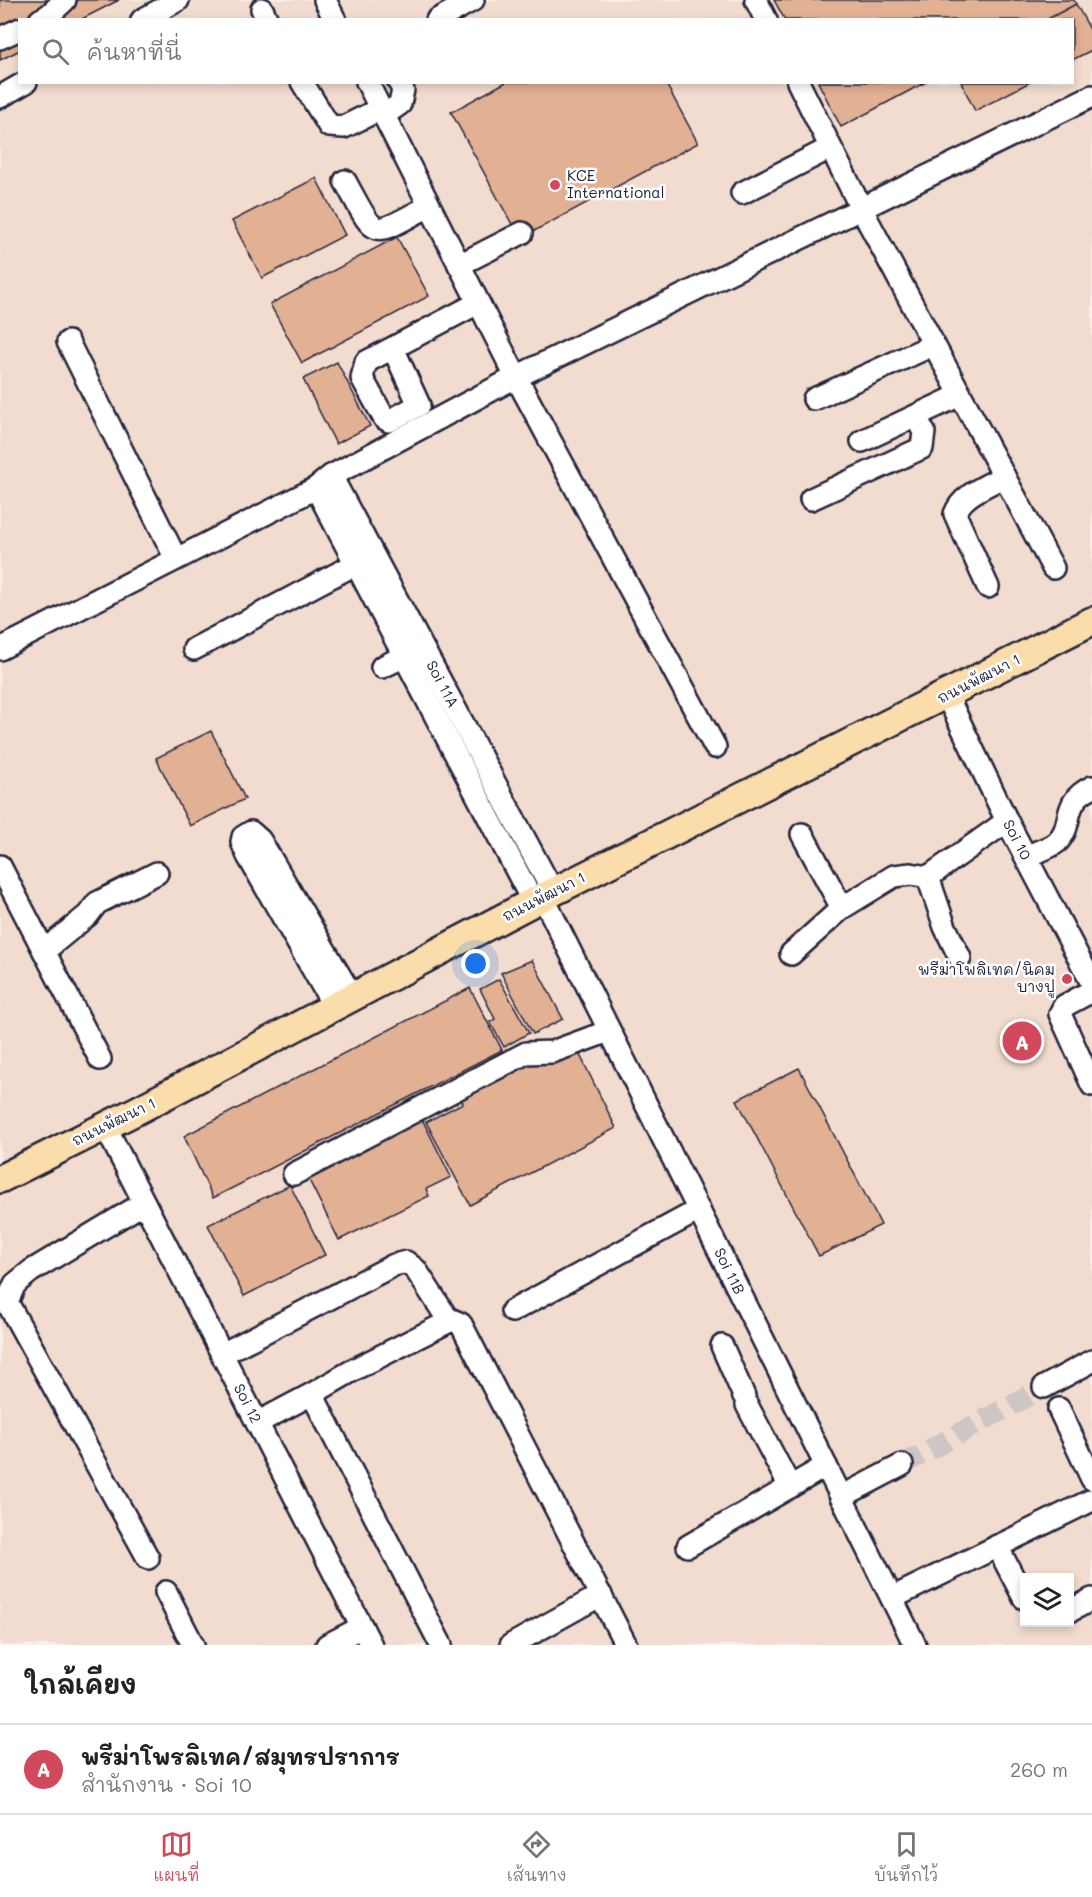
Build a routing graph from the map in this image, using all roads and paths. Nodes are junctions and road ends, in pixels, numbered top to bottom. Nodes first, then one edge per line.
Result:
1 (65, 0) edge
2 (178, 0) edge
3 (325, 0) edge
4 (473, 0) edge
5 (756, 0) edge
6 (44, 18) edge
7 (146, 18) edge
8 (334, 18) edge
9 (441, 18) edge
10 (765, 18) edge
11 (18, 30) edge
12 (0, 38) edge
13 (23, 84) edge
14 (303, 84) edge
15 (368, 84) edge
16 (400, 84) edge
17 (799, 84) edge
18 (1092, 96) edge
19 (0, 97) edge
20 (382, 113) junction
21 (830, 148) junction
22 (345, 181) dead end
23 (742, 193) dead end
24 (429, 206) junction
25 (862, 210) junction
26 (522, 233) dead end
27 (459, 265) junction
28 (478, 303) junction
29 (68, 342) dead end
30 (933, 345) junction
31 (393, 348) dead end
32 (516, 377) junction
33 (960, 395) junction
34 (814, 399) dead end
35 (916, 417) junction
36 (862, 441) dead end
37 (1004, 476) junction
38 (323, 482) junction
39 (811, 499) dead end
40 (176, 559) junction
41 (365, 560) junction
42 (1053, 568) dead end
43 (988, 586) dead end
44 (382, 592) junction
45 (1092, 621) edge
46 (0, 649) edge
47 (194, 649) dead end
48 (405, 656) junction
49 (382, 667) dead end
50 (427, 678) junction
51 (947, 696) junction
52 (715, 747) dead end
53 (1092, 787) edge
54 (1007, 821) junction
55 (802, 834) dead end
56 (1027, 856) junction
57 (0, 866) edge
58 (157, 873) dead end
59 (928, 877) junction
60 (543, 897) junction
61 (842, 908) junction
62 (44, 951) junction
63 (791, 954) dead end
64 (960, 958) dead end
65 (1092, 983) edge
66 (1092, 991) edge
67 (344, 1003) junction
68 (609, 1031) junction
69 (100, 1059) dead end
70 (1092, 1085) edge
71 (105, 1126) junction
72 (294, 1174) dead end
73 (0, 1179) edge
74 (144, 1203) junction
75 (699, 1210) junction
76 (512, 1311) dead end
77 (449, 1321) junction
78 (722, 1346) dead end
79 (222, 1354) junction
80 (1092, 1361) edge
81 (1044, 1387) tunnel mouth
82 (312, 1394) junction
83 (1059, 1409) dead end
84 (257, 1423) junction
85 (902, 1465) tunnel mouth
86 (826, 1466) junction
87 (1092, 1479) edge
88 (790, 1487) junction
89 (841, 1497) junction
90 (1092, 1500) edge
91 (688, 1546) dead end
92 (997, 1546) junction
93 (148, 1558) dead end
94 (1020, 1590) edge
95 (166, 1592) dead end
96 (601, 1595) junction
97 (892, 1598) junction
98 (1092, 1599) edge
99 (1074, 1609) edge
100 (366, 1636) edge
101 (193, 1645) edge
102 (327, 1645) edge
103 (441, 1645) edge
104 (511, 1645) edge
105 (626, 1645) edge
106 (915, 1645) edge

1 - 6 street
2 - 7 street
3 - 8 street
4 - 9 street
5 - 10 street
11 - 12 street
13 - 19 street
14 - 20 street
15 - 20 street
16 - 20 street
17 - 21 street
18 - 25 street
20 - 24 street
21 - 23 street
21 - 25 street
22 - 24 street
24 - 27 street
25 - 30 street
25 - 32 street
26 - 27 street
27 - 28 street
28 - 31 street
28 - 32 street
29 - 40 street
30 - 33 street
30 - 34 street
32 - 38 street
32 - 52 street
33 - 35 street
33 - 37 street
35 - 36 street
35 - 39 street
37 - 42 street
37 - 43 street
38 - 40 street
38 - 41 street
40 - 46 street
41 - 44 street
41 - 47 street
44 - 48 street
44 - 50 street, Soi 11A
45 - 51 main road, ถนนพัฒนา 1
48 - 49 street
48 - 50 street
50 - 60 street, Soi 11B
51 - 54 street, Soi 10
51 - 60 main road, ถนนพัฒนา 1
53 - 56 street
54 - 56 street, Soi 10
54 - 59 street
55 - 61 street
56 - 65 street, Soi 10
57 - 62 street
58 - 62 street
59 - 61 street
59 - 64 street
60 - 67 main road, ถนนพัฒนา 1
60 - 68 street, Soi 11B
61 - 63 street
62 - 69 street
66 - 70 street
67 - 67 street
67 - 71 main road, ถนนพัฒนา 1
68 - 72 street
68 - 75 street, Soi 11B
71 - 73 main road, ถนนพัฒนา 1
71 - 74 street, Soi 12
74 - 79 street, Soi 12
74 - 93 street
75 - 76 street
75 - 86 street, Soi 11B
77 - 79 street
77 - 82 street
77 - 96 street
78 - 88 street
79 - 84 street, Soi 12
80 - 81 street
82 - 84 street
82 - 103 street
83 - 87 street
84 - 100 street, Soi 12
85 - 89 street
86 - 88 street
86 - 89 street, Soi 11B
88 - 91 street
89 - 97 street, Soi 11B
90 - 92 street
92 - 94 street
92 - 97 street
95 - 101 street
96 - 104 street
96 - 105 street
97 - 106 street, Soi 11B
98 - 99 street
100 - 102 street

